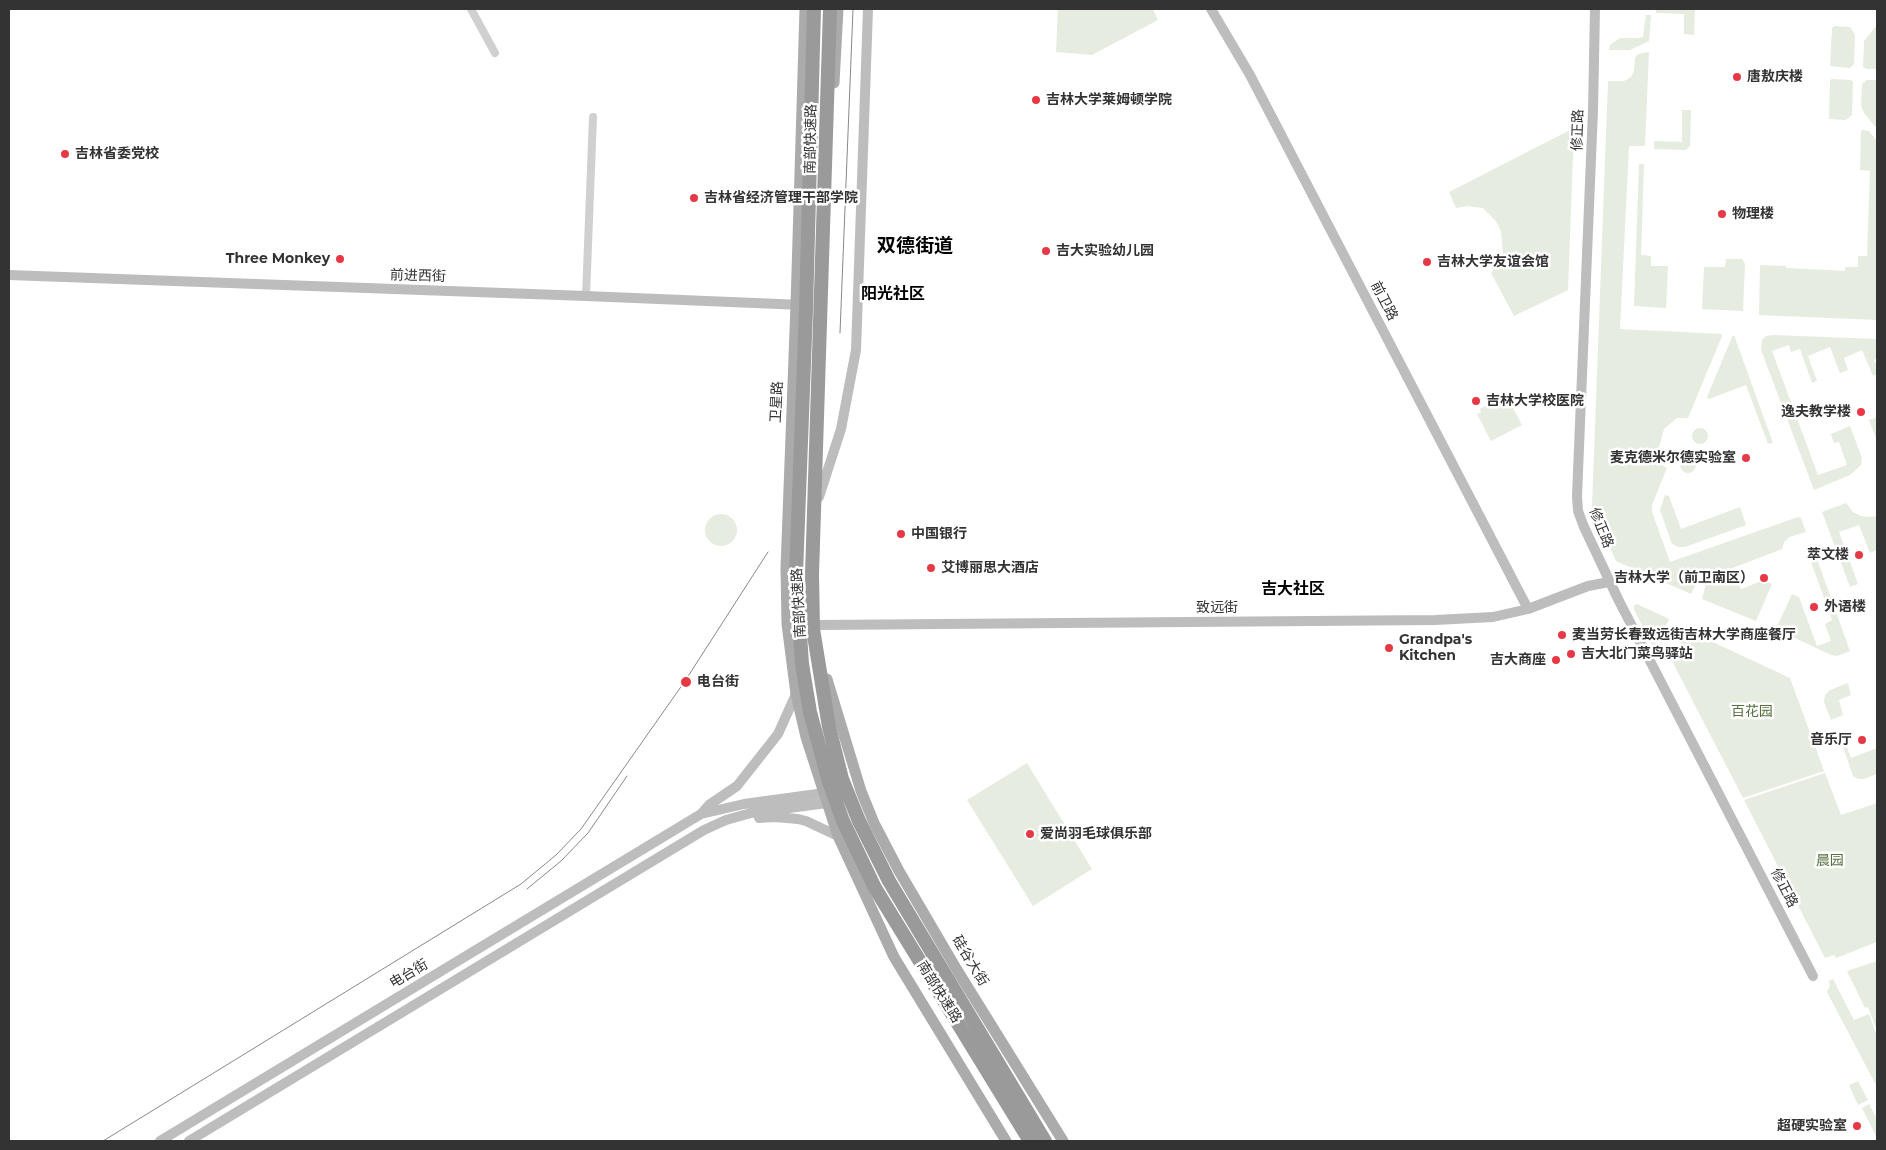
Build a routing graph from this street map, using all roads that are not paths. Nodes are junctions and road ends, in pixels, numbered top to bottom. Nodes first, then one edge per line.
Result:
1 (471, 9) edge
2 (805, 9) edge
3 (814, 9) edge
4 (830, 9) edge
5 (837, 9) edge
6 (868, 9) edge
7 (1211, 9) edge
8 (1594, 9) edge
9 (495, 53) dead end
10 (593, 117) dead end
11 (9, 275) edge
12 (586, 296) junction
13 (796, 305) junction
14 (826, 306) junction
15 (819, 496) junction
16 (1609, 582) junction
17 (1528, 609) junction
18 (819, 624) junction
19 (796, 694) junction
20 (861, 791) junction
21 (825, 798) junction
22 (701, 814) junction
23 (726, 820) junction
24 (838, 836) junction
25 (1813, 976) dead end
26 (1021, 1113) junction
27 (160, 1141) edge
28 (189, 1141) edge
29 (1006, 1141) edge
30 (1030, 1141) edge
31 (1045, 1141) edge
32 (1063, 1141) edge

1 - 9 street
2 - 13 main road, 卫星路
3 - 26 highway, 南部快速路
4 - 26 highway, 南部快速路
5 - 14 main road
6 - 15 street
7 - 17 street, 前卫路
8 - 16 street, 修正路
10 - 12 street
11 - 12 street, 前进西街
12 - 13 street, 前进西街
13 - 14 street, 前进西街
13 - 19 main road, 卫星路
14 - 15 main road
15 - 18 main road
16 - 17 street, 致远街
16 - 25 street, 修正路
17 - 18 street, 致远街
18 - 20 main road
19 - 21 main road, 卫星路
19 - 22 street
20 - 21 street, 电台街
20 - 32 main road, 硅谷大街
21 - 22 street, 电台街
21 - 23 street, 电台街
21 - 24 main road
22 - 27 street, 电台街
23 - 24 street
23 - 28 street, 电台街
24 - 29 main road
26 - 30 highway, 南部快速路
26 - 31 highway, 南部快速路

